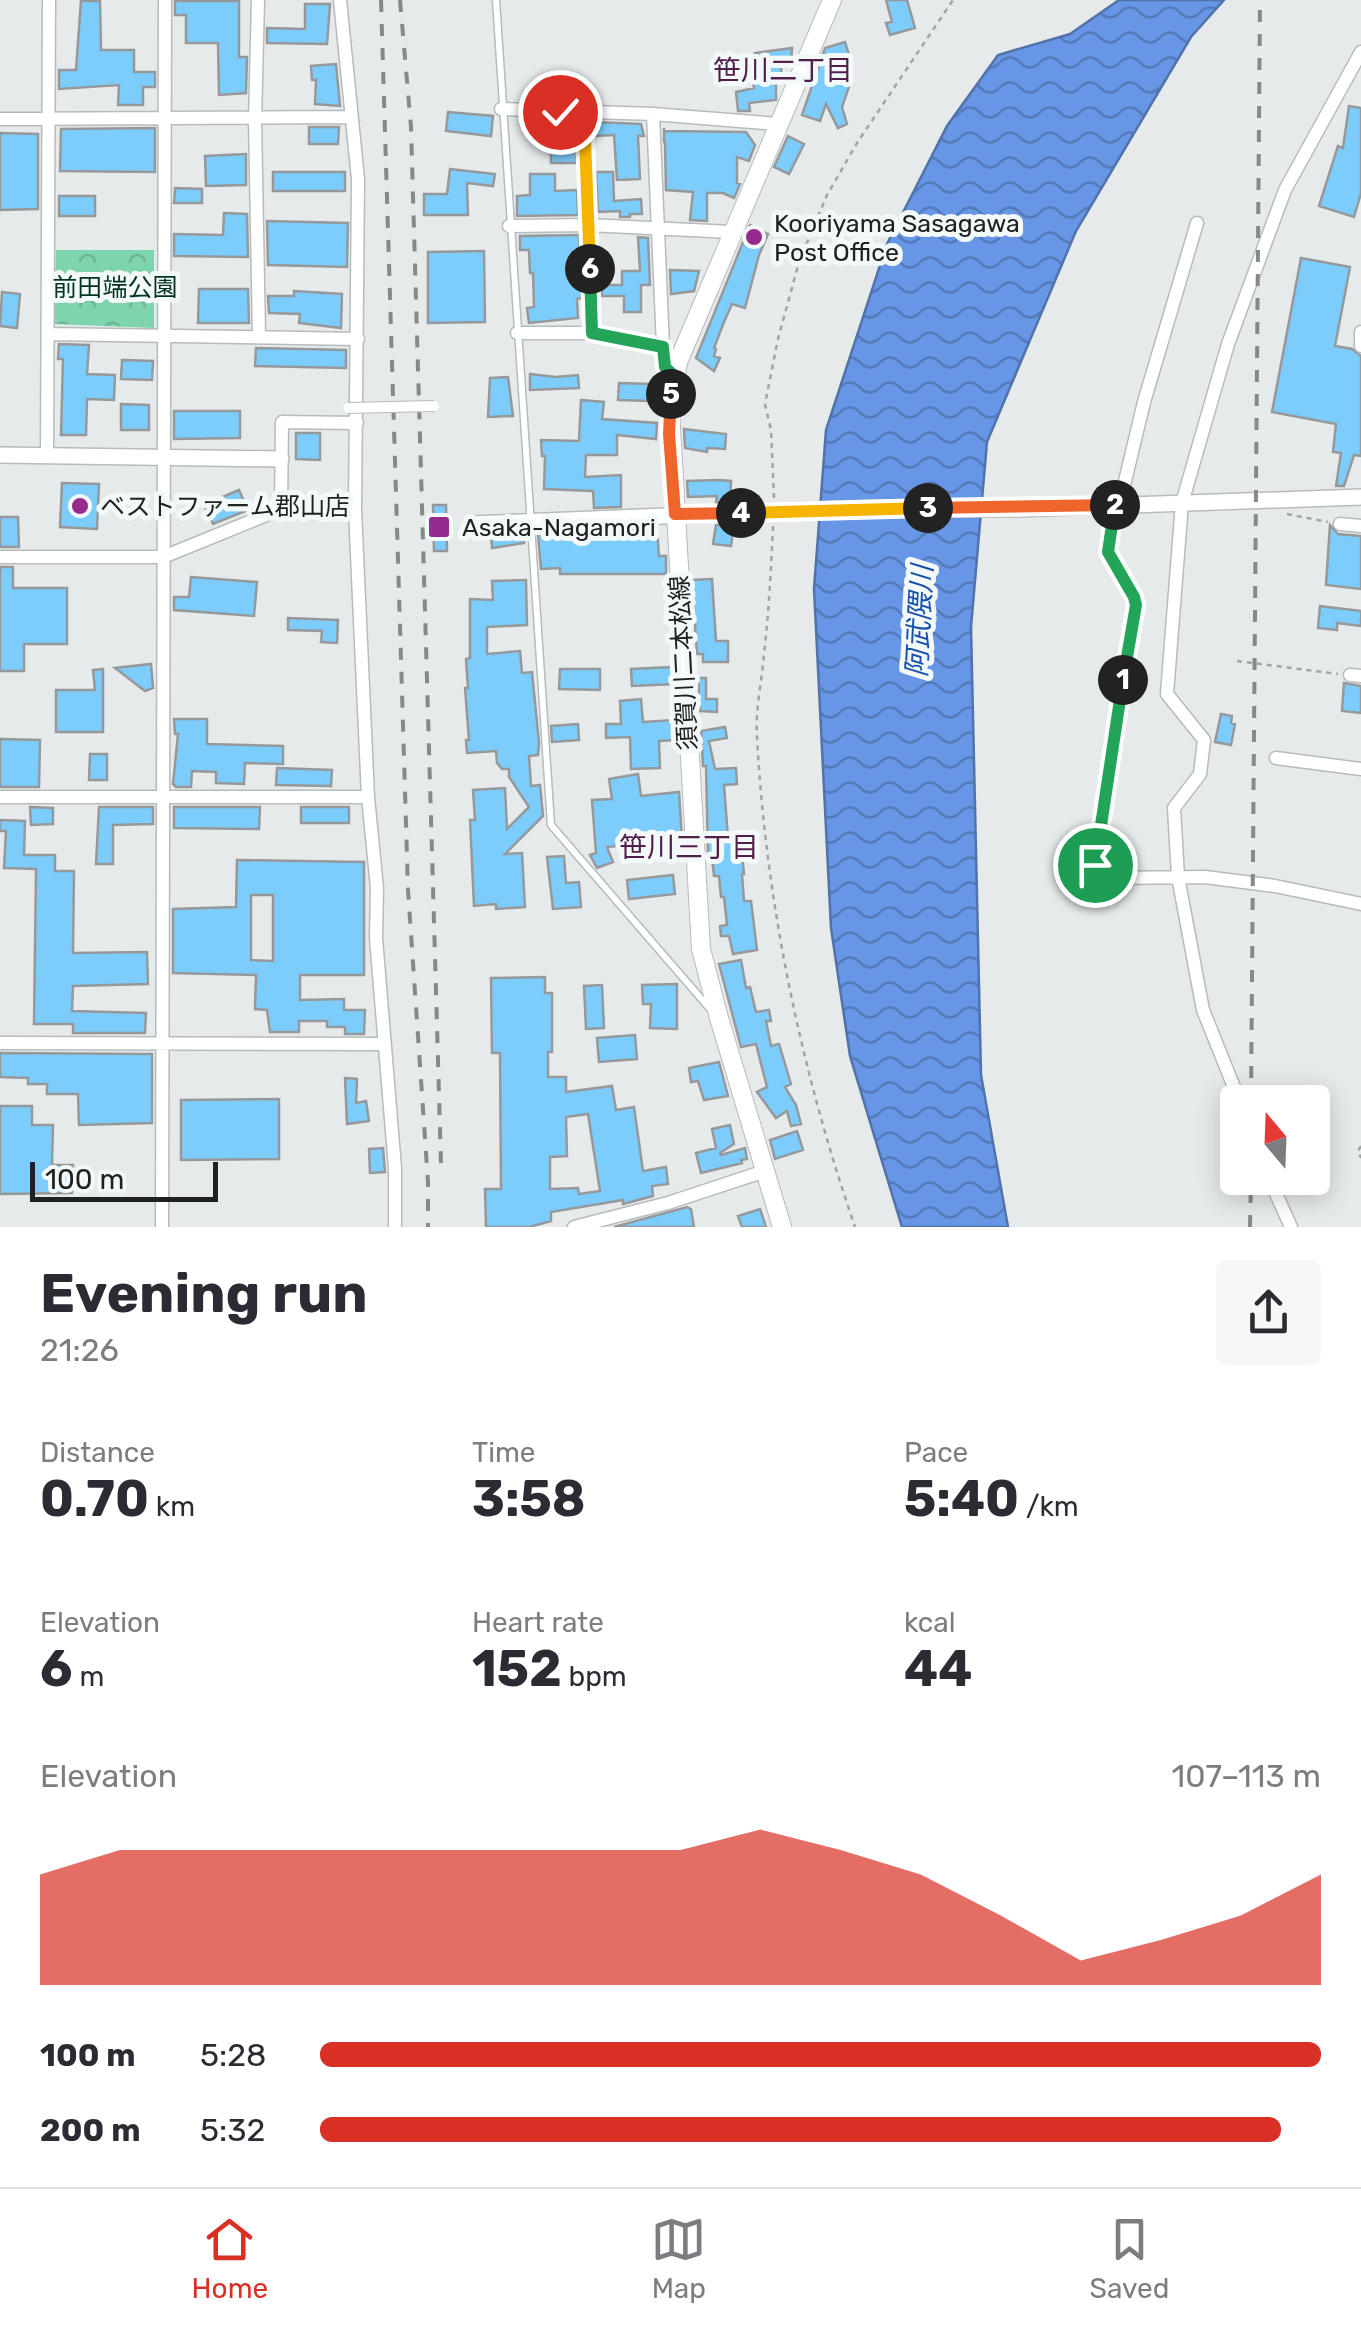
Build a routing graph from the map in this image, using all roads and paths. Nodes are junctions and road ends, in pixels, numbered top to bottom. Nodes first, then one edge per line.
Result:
1 (49, 0) edge
2 (165, 0) edge
3 (258, 0) edge
4 (340, 0) edge
5 (496, 0) edge
6 (832, 0) edge
7 (952, 0) edge
8 (1361, 52) edge
9 (501, 110) junction
10 (584, 112) junction
11 (653, 114) junction
12 (352, 117) junction
13 (0, 119) edge
14 (50, 120) junction
15 (164, 120) junction
16 (255, 120) junction
17 (778, 124) junction
18 (588, 224) junction
19 (1197, 224) dead end
20 (510, 226) junction
21 (658, 229) junction
22 (732, 232) junction
23 (1361, 332) edge
24 (517, 333) junction
25 (592, 333) junction
26 (48, 334) junction
27 (164, 336) junction
28 (258, 336) junction
29 (358, 339) junction
30 (1361, 346) edge
31 (663, 347) junction
32 (674, 376) junction
33 (434, 406) dead end
34 (348, 408) dead end
35 (357, 423) junction
36 (0, 455) edge
37 (47, 455) junction
38 (163, 459) junction
39 (281, 459) junction
40 (1361, 497) edge
41 (774, 499) dead end
42 (1182, 502) junction
43 (1117, 505) junction
44 (281, 509) junction
45 (355, 510) junction
46 (1278, 511) dead end
47 (675, 514) junction
48 (773, 517) dead end
49 (531, 522) junction
50 (472, 524) dead end
51 (1340, 524) joint
52 (1361, 526) edge
53 (0, 556) edge
54 (163, 557) junction
55 (1238, 661) dead end
56 (1355, 676) edge
57 (1276, 758) dead end
58 (1361, 769) edge
59 (0, 797) edge
60 (163, 797) junction
61 (368, 798) junction
62 (1178, 878) junction
63 (1361, 904) edge
64 (718, 1018) junction
65 (160, 1042) junction
66 (0, 1043) edge
67 (383, 1044) junction
68 (1233, 1085) edge
69 (1361, 1146) edge
70 (1361, 1158) edge
71 (765, 1171) junction
72 (1277, 1195) edge
73 (162, 1227) edge
74 (395, 1227) edge
75 (574, 1227) edge
76 (782, 1227) edge
77 (855, 1227) edge
78 (1291, 1227) edge

1 - 14 street
2 - 15 street
3 - 16 street
4 - 12 street
5 - 9 lane
6 - 17 main road, 須賀川二本松線
7 - 41 path
8 - 42 street
9 - 10 street
9 - 20 lane
10 - 11 street
10 - 18 street
11 - 17 street
11 - 21 street
12 - 16 street
12 - 29 street
13 - 14 street
14 - 15 street
14 - 26 street
15 - 16 street
15 - 27 street
16 - 28 street
17 - 22 main road, 須賀川二本松線
18 - 20 street
18 - 21 street
18 - 25 street
19 - 43 street
20 - 24 lane
21 - 22 street
21 - 31 street
22 - 32 main road, 須賀川二本松線
23 - 30 street
24 - 25 street
24 - 49 lane
25 - 31 street
26 - 27 street
26 - 37 street
27 - 28 street
27 - 38 street
28 - 29 street
29 - 35 street
31 - 32 street
32 - 47 main road, 須賀川二本松線
33 - 34 street, bridge
35 - 39 street
35 - 45 street
36 - 37 street
37 - 38 street
38 - 39 street
38 - 54 street
39 - 44 street
40 - 42 street
42 - 43 street
42 - 62 street
43 - 47 street, bridge
43 - 62 street
44 - 45 street
44 - 54 street
45 - 61 street
46 - 51 path
47 - 49 street
47 - 64 main road, 須賀川二本松線
48 - 77 path
49 - 50 street
49 - 64 lane
51 - 52 street
53 - 54 street
54 - 60 street
55 - 56 path
57 - 58 street
59 - 60 street
60 - 61 street
60 - 65 street
61 - 67 street
62 - 63 street
62 - 68 street
64 - 71 main road, 須賀川二本松線
65 - 66 street
65 - 67 street
65 - 73 street
67 - 74 street
69 - 70 path
71 - 75 street
71 - 76 main road, 須賀川二本松線
72 - 78 street

